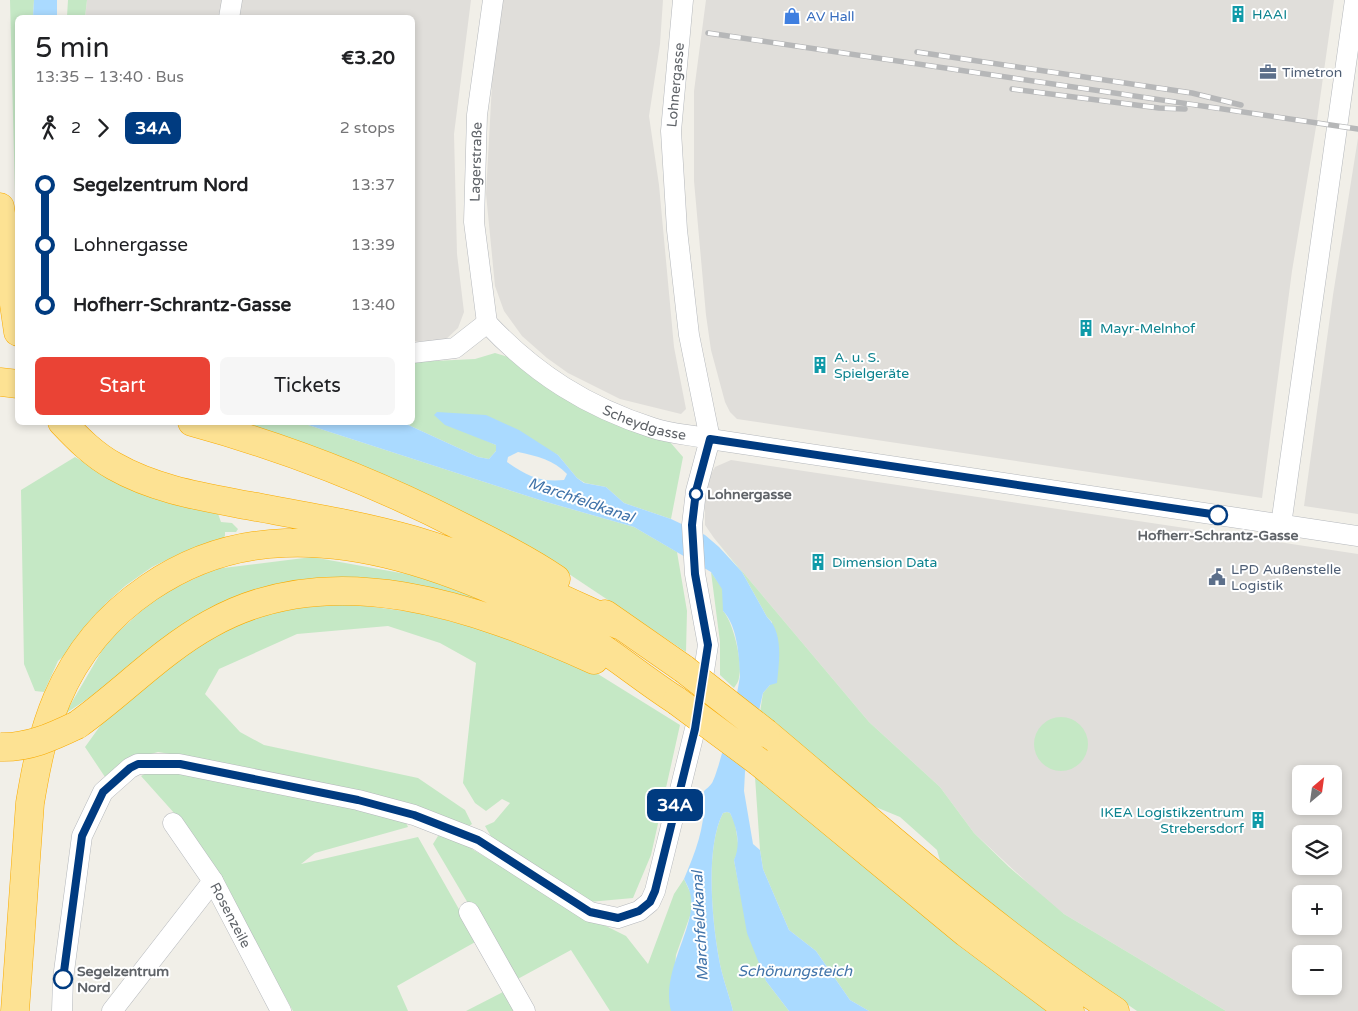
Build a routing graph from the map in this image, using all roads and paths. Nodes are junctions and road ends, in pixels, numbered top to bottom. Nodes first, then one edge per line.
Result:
1 (232, 0) edge
2 (493, 0) edge
3 (683, 0) edge
4 (1355, 0) edge
5 (230, 15) edge
6 (0, 207) edge
7 (15, 311) edge
8 (487, 323) junction
9 (415, 353) edge
10 (0, 382) edge
11 (15, 384) edge
12 (65, 425) edge
13 (201, 425) edge
14 (710, 439) junction
15 (1281, 525) junction
16 (1358, 536) edge
17 (619, 625) junction
18 (641, 678) junction
19 (0, 747) edge
20 (173, 823) dead end
21 (213, 881) junction
22 (469, 912) dead end
23 (15, 1011) edge
24 (62, 1011) edge
25 (112, 1011) edge
26 (281, 1011) edge
27 (525, 1011) edge
28 (1070, 1011) edge
29 (1115, 1011) edge

1 - 5 street
2 - 8 street, Lagerstraße
3 - 14 street, Lohnergasse
4 - 15 street
6 - 7 highway
8 - 9 street
8 - 14 street, Scheydgasse
10 - 11 highway
12 - 17 highway
13 - 17 highway
14 - 15 street, Scheydgasse
14 - 24 street
15 - 16 street, Scheydgasse
17 - 29 highway, bridge
18 - 19 highway, bridge
18 - 23 highway
18 - 28 highway, bridge
20 - 21 street, Rosenzeile
21 - 25 street
21 - 26 street, Rosenzeile
22 - 27 street

